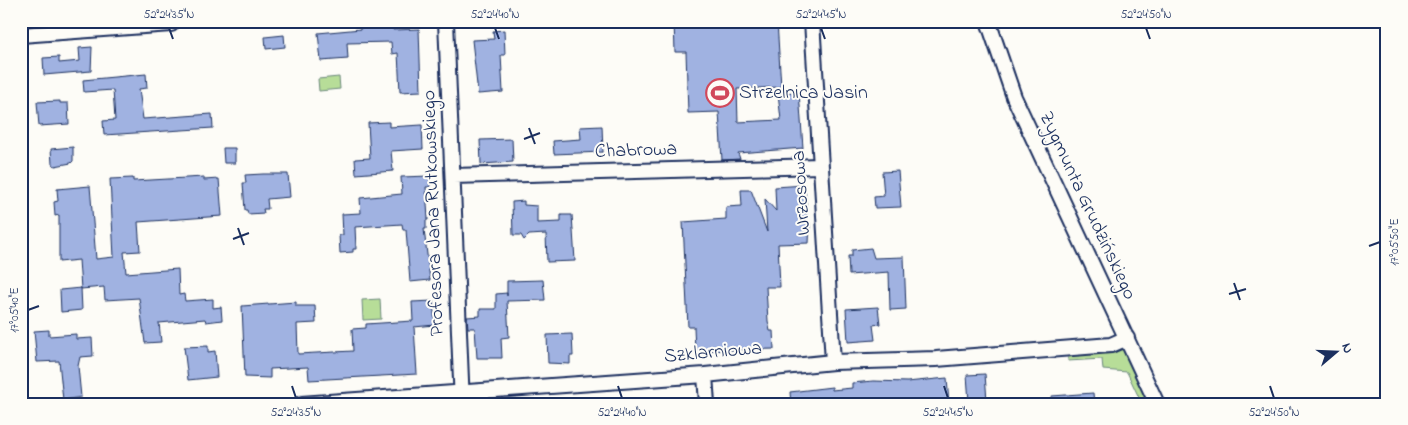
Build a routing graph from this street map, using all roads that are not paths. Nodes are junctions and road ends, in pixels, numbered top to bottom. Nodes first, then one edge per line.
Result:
1 (446, 21) edge
2 (812, 21) edge
3 (988, 21) edge
4 (171, 24) dead end
5 (21, 35) edge
6 (820, 166) junction
7 (453, 176) junction
8 (1127, 338) junction
9 (832, 362) junction
10 (705, 375) junction
11 (462, 398) edge
12 (301, 404) edge
13 (707, 404) edge
14 (1157, 404) edge

1 - 7 street, Profesora Jana Rutkowskiego
2 - 6 street, Wrzosowa
3 - 8 street, Zygmunta Grudzińskiego
4 - 5 street
6 - 7 street, Chabrowa
6 - 9 street, Wrzosowa
7 - 11 street, Profesora Jana Rutkowskiego
8 - 9 street, Szklarniowa
8 - 14 street, Zygmunta Grudzińskiego
9 - 10 street, Szklarniowa
10 - 11 street, Szklarniowa
10 - 13 street
11 - 12 street, Szklarniowa

